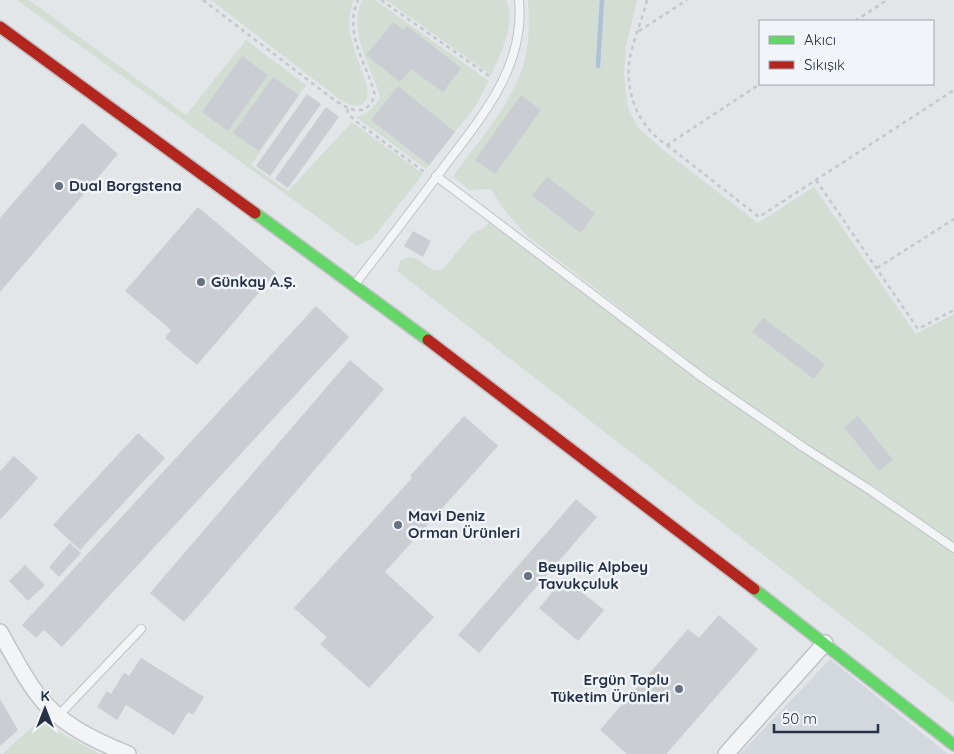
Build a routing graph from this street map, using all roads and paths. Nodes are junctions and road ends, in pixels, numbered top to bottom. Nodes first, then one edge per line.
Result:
1 (203, 0) edge
2 (358, 0) edge
3 (381, 0) edge
4 (519, 0) edge
5 (647, 0) edge
6 (687, 0) edge
7 (887, 0) edge
8 (857, 20) edge
9 (0, 27) edge
10 (638, 32) junction
11 (501, 85) junction
12 (759, 85) edge
13 (954, 90) edge
14 (346, 108) junction
15 (667, 146) junction
16 (436, 178) junction
17 (816, 180) junction
18 (954, 219) edge
19 (877, 268) junction
20 (354, 285) junction
21 (954, 310) edge
22 (954, 548) edge
23 (141, 629) dead end
24 (0, 632) edge
25 (825, 643) junction
26 (58, 716) junction
27 (954, 745) edge
28 (128, 754) edge
29 (726, 754) edge

1 - 14 path
2 - 14 path
3 - 11 path
4 - 11 lane
5 - 10 path
6 - 10 path
7 - 8 path
9 - 20 main road
10 - 15 path
11 - 16 lane
12 - 15 path
13 - 17 path
14 - 16 path
15 - 17 path
16 - 20 lane
16 - 22 lane
17 - 19 path
18 - 19 path
19 - 21 path
20 - 25 main road
23 - 26 lane
24 - 26 street
25 - 27 main road
25 - 29 street
26 - 28 street

